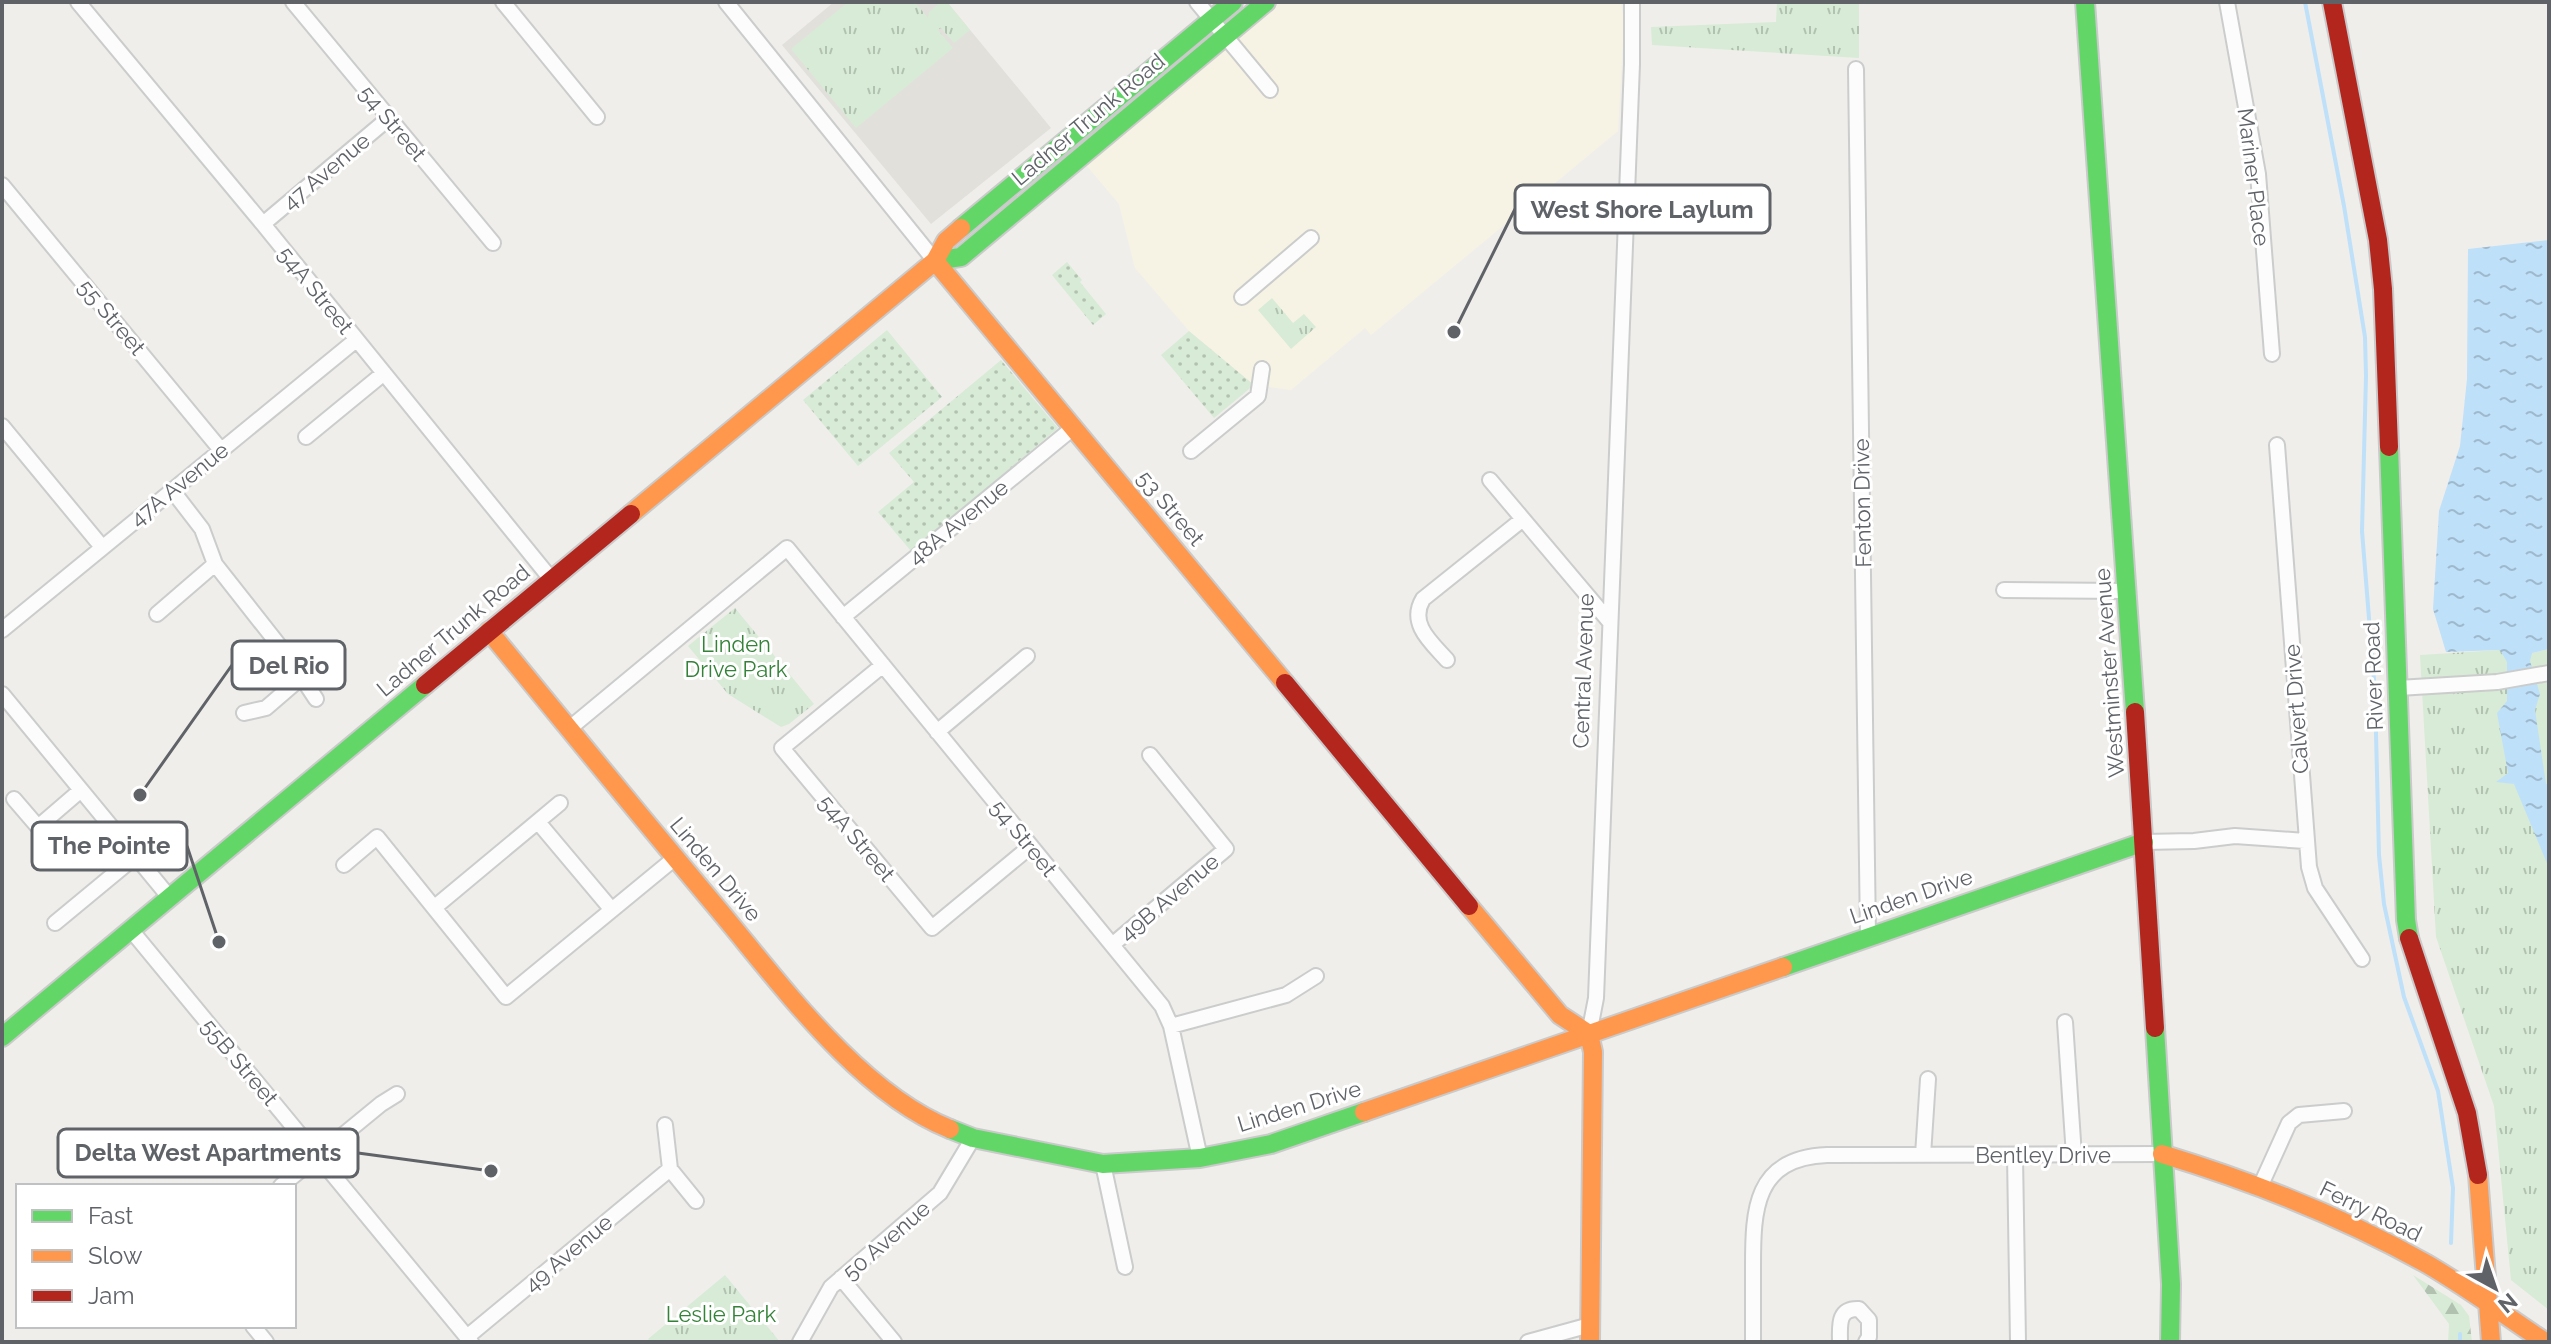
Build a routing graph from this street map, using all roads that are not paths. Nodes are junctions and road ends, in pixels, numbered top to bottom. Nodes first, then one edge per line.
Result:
1 (78, 2) edge
2 (293, 2) edge
3 (503, 2) edge
4 (726, 2) edge
5 (1197, 2) edge
6 (1233, 2) edge
7 (1266, 2) edge
8 (1632, 2) edge
9 (2085, 2) edge
10 (2227, 2) edge
11 (2332, 2) edge
12 (1211, 20) junction
13 (1225, 36) junction
14 (1856, 69) dead end
15 (1270, 90) dead end
16 (597, 117) dead end
17 (389, 118) junction
18 (2, 185) edge
19 (263, 224) junction
20 (1311, 238) dead end
21 (493, 243) dead end
22 (935, 261) junction
23 (1242, 297) dead end
24 (356, 340) junction
25 (2272, 354) dead end
26 (1262, 369) dead end
27 (384, 373) junction
28 (2, 426) edge
29 (1073, 428) junction
30 (306, 437) dead end
31 (2277, 445) dead end
32 (221, 450) junction
33 (1191, 451) dead end
34 (1490, 480) dead end
35 (172, 490) junction
36 (1523, 519) junction
37 (102, 547) junction
38 (215, 564) junction
39 (551, 579) junction
40 (2004, 590) dead end
41 (2127, 591) junction
42 (157, 614) dead end
43 (843, 617) junction
44 (1609, 621) junction
45 (2, 630) edge
46 (489, 631) junction
47 (1027, 656) dead end
48 (1447, 660) dead end
49 (883, 665) junction
50 (2549, 673) edge
51 (302, 677) junction
52 (2398, 688) junction
53 (2, 694) edge
54 (316, 699) dead end
55 (244, 713) dead end
56 (570, 728) junction
57 (937, 732) junction
58 (1150, 755) dead end
59 (81, 790) junction
60 (14, 799) dead end
61 (560, 803) dead end
62 (538, 822) junction
63 (38, 827) junction
64 (2305, 841) junction
65 (2144, 842) junction
66 (1031, 846) junction
67 (63, 856) dead end
68 (136, 856) junction
69 (675, 858) junction
70 (344, 865) dead end
71 (170, 898) junction
72 (435, 907) junction
73 (612, 910) junction
74 (55, 923) dead end
75 (131, 930) junction
76 (1868, 936) junction
77 (1112, 945) junction
78 (2362, 959) dead end
79 (1316, 976) dead end
80 (2065, 1022) dead end
81 (1171, 1026) junction
82 (1589, 1034) junction
83 (2, 1037) edge
84 (1928, 1079) dead end
85 (397, 1094) dead end
86 (2344, 1111) dead end
87 (665, 1125) dead end
88 (973, 1138) junction
89 (2162, 1154) junction
90 (1923, 1155) junction
91 (317, 1156) junction
92 (2015, 1156) junction
93 (2074, 1156) junction
94 (1200, 1158) junction
95 (1103, 1164) junction
96 (670, 1169) junction
97 (283, 1184) edge
98 (2260, 1187) junction
99 (696, 1201) dead end
100 (1125, 1267) dead end
101 (841, 1278) junction
102 (2490, 1306) junction
103 (1590, 1334) edge
104 (469, 1340) edge
105 (800, 1342) edge
106 (894, 1342) edge
107 (1528, 1342) edge
108 (1753, 1342) edge
109 (1840, 1342) edge
110 (1866, 1342) edge
111 (2018, 1342) edge
112 (2170, 1342) edge
113 (2491, 1342) edge
114 (2505, 1342) edge
115 (2544, 1342) edge

1 - 19 street, 54A Street
2 - 17 street, 54 Street
3 - 16 street
4 - 22 street, 53 Street
5 - 12 street
6 - 12 street, Ladner Trunk Road
7 - 13 street, Ladner Trunk Road
8 - 44 street, Central Avenue
9 - 41 street, Westminster Avenue
10 - 25 street, Mariner Place
11 - 52 street, River Road
12 - 13 street
12 - 22 street, Ladner Trunk Road
13 - 15 street
13 - 22 street, Ladner Trunk Road
14 - 76 street, Fenton Drive
17 - 19 street, 47 Avenue
17 - 21 street, 54 Street
18 - 32 street, 55 Street
19 - 24 street, 54A Street
20 - 23 street
22 - 29 street, 53 Street
22 - 39 street, Ladner Trunk Road
24 - 27 street, 54A Street
24 - 32 street, 47A Avenue
26 - 33 street
27 - 30 street
27 - 39 street, 54A Street
28 - 37 street
29 - 43 street, 48A Avenue
29 - 82 street, 53 Street
31 - 64 street, Calvert Drive
32 - 35 street, 47A Avenue
34 - 36 street
35 - 37 street, 47A Avenue
35 - 38 street
36 - 44 street
36 - 48 street
37 - 45 street, 47A Avenue
38 - 42 street
38 - 51 street
39 - 46 street, Ladner Trunk Road
40 - 41 street
41 - 65 street, Westminster Avenue
43 - 49 street, 54 Street
43 - 56 street, 54 Street
44 - 82 street, Central Avenue
46 - 56 street, Linden Drive
46 - 71 street, Ladner Trunk Road
47 - 57 street
49 - 57 street, 54 Street
49 - 66 street, 54A Street
50 - 52 street
51 - 54 street
51 - 55 street
52 - 102 street, River Road
53 - 59 street
56 - 69 street, Linden Drive
57 - 66 street, 54 Street
58 - 77 street, 49B Avenue
59 - 63 street
59 - 68 street
60 - 63 street
61 - 62 street
62 - 72 street
62 - 73 street
63 - 67 street
64 - 65 street, Linden Drive
64 - 78 street, Calvert Drive
65 - 76 street, Linden Drive
65 - 89 street, Westminster Avenue
66 - 77 street, 54 Street
68 - 71 street
68 - 74 street
69 - 73 street
69 - 88 street, Linden Drive
70 - 72 street
71 - 75 street, Ladner Trunk Road
72 - 73 street
75 - 83 street, Ladner Trunk Road
75 - 91 street, 55B Street
76 - 82 street, Linden Drive
77 - 81 street, 54 Street
79 - 81 street
80 - 93 street
81 - 94 street, 54 Street
82 - 94 street, Linden Drive
82 - 103 street, Central Avenue
84 - 90 street
85 - 91 street
86 - 98 street
87 - 96 street
88 - 95 street, Linden Drive
88 - 101 street, 50 Avenue
89 - 93 street, Bentley Drive
89 - 98 street, Ferry Road
89 - 112 street, Westminster Avenue
90 - 92 street, Bentley Drive
90 - 108 street, Bentley Drive
91 - 97 street
91 - 104 street, 55B Street
92 - 93 street, Bentley Drive
92 - 111 street
94 - 95 street, Linden Drive
95 - 100 street
96 - 99 street
96 - 104 street, 49 Avenue
98 - 102 street, Ferry Road
101 - 105 street, 50 Avenue
101 - 106 street
102 - 113 street, River Road
102 - 115 street, Ferry Road
103 - 107 street
109 - 110 street
114 - 115 street

